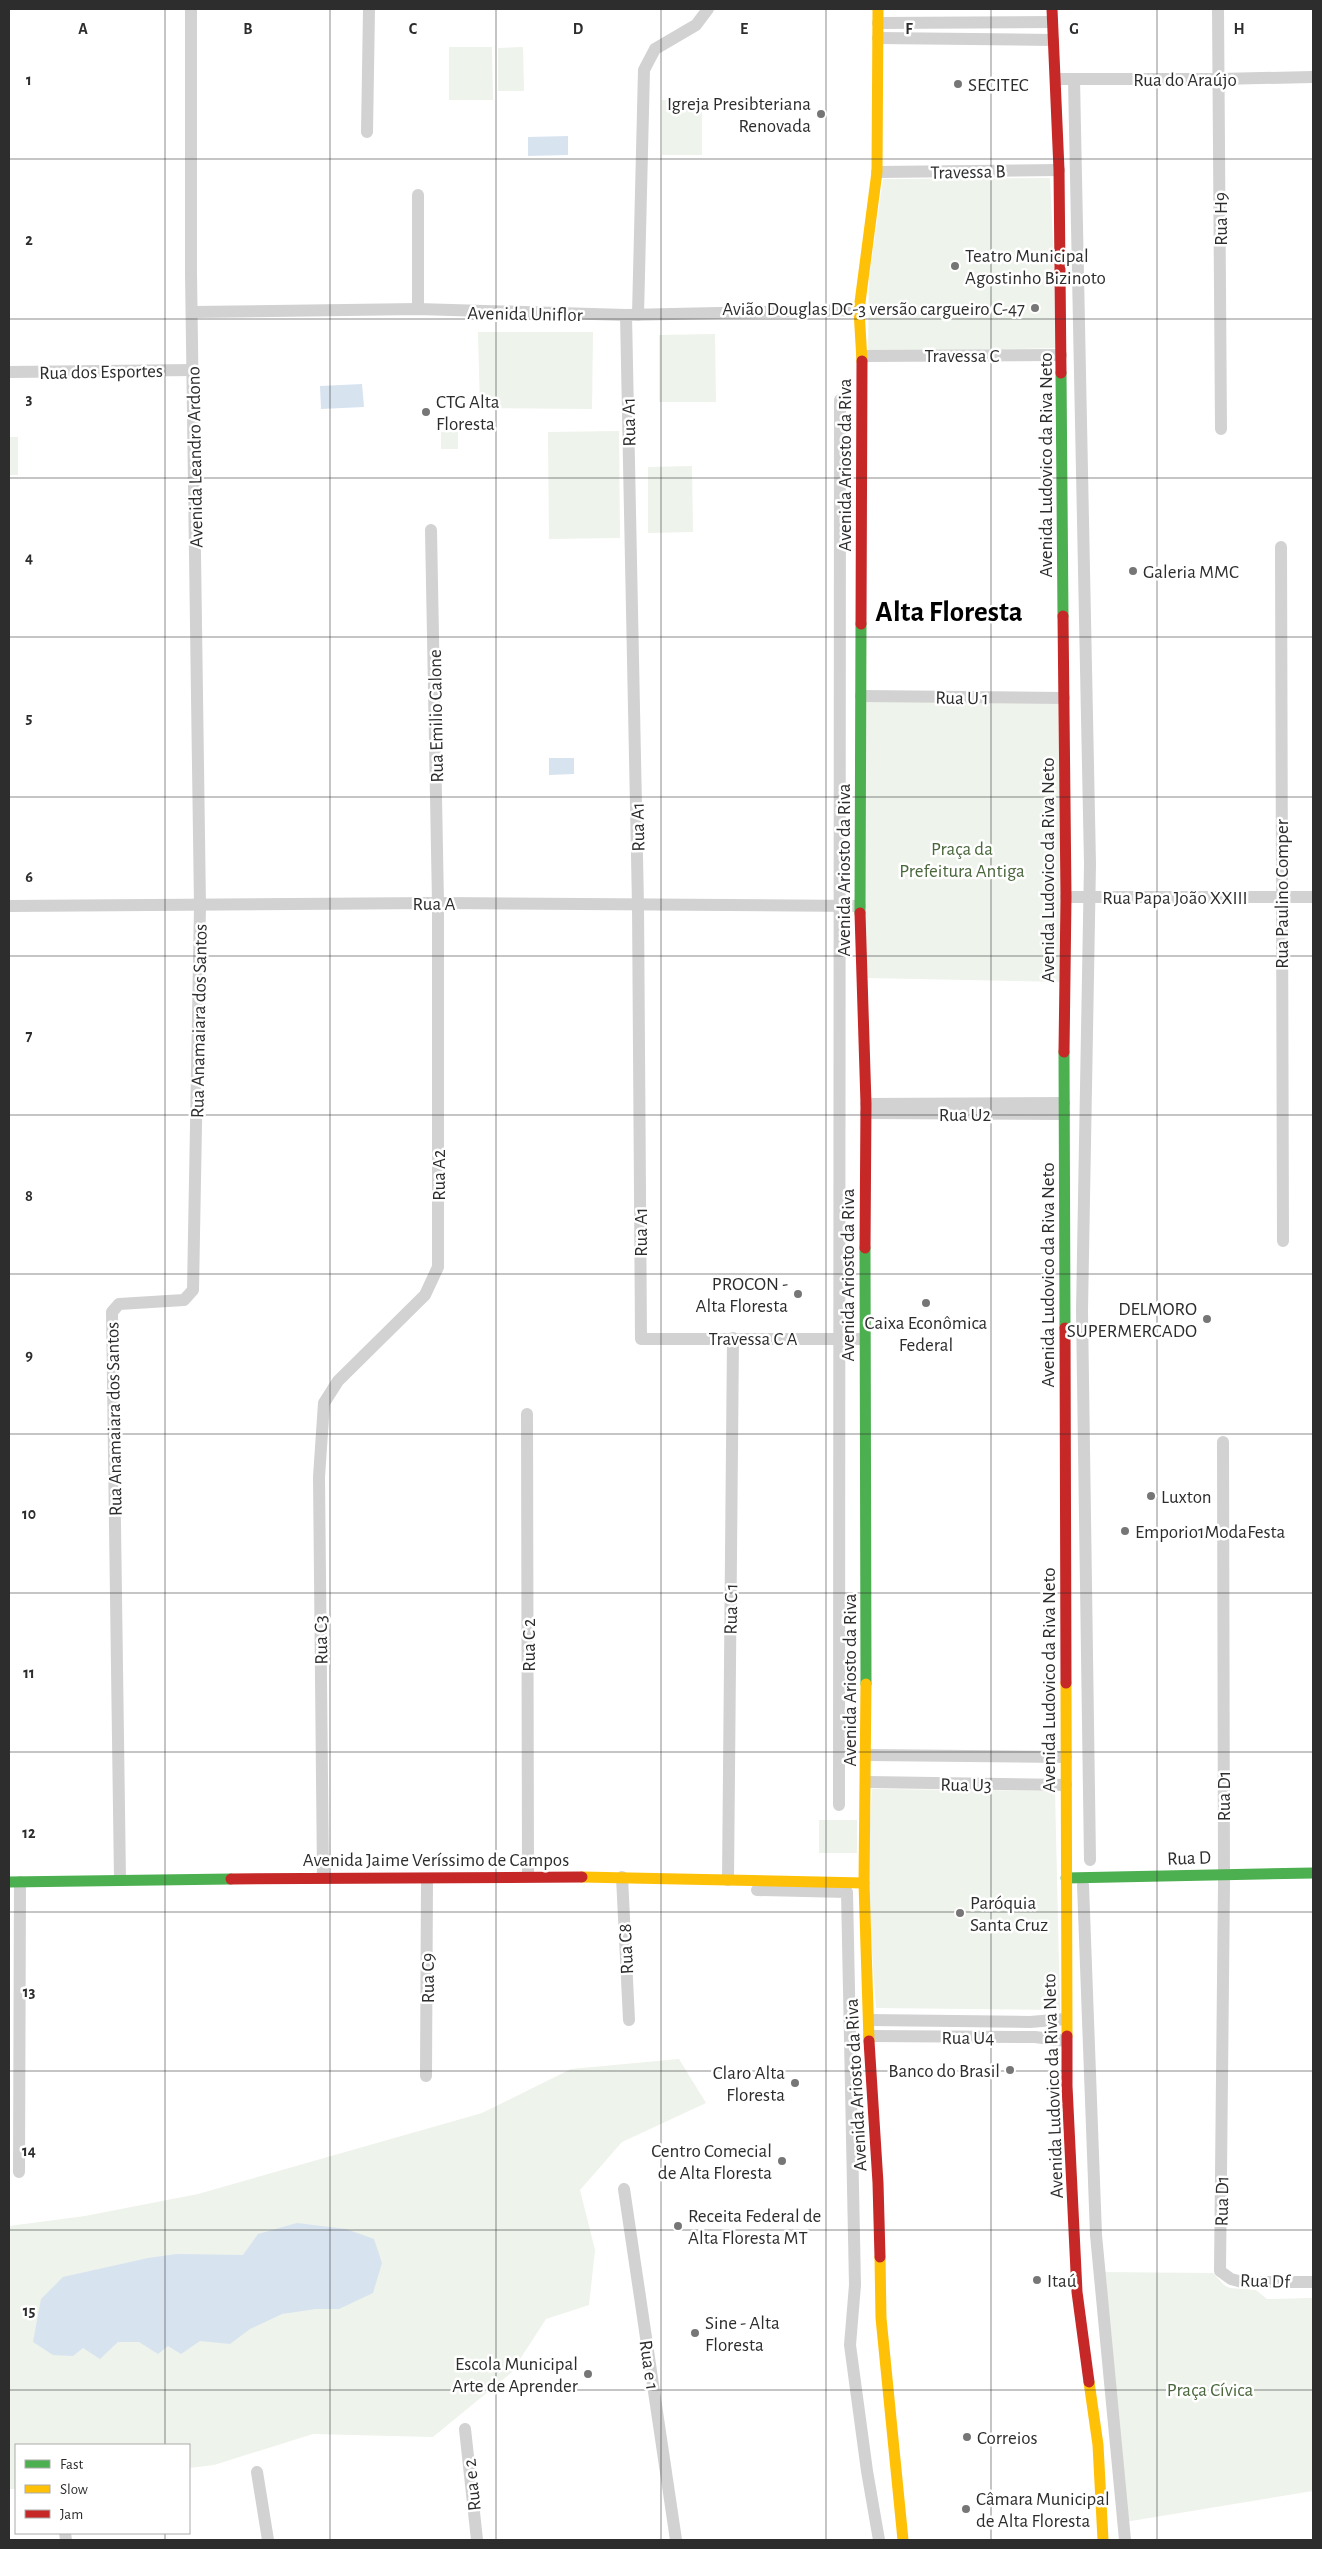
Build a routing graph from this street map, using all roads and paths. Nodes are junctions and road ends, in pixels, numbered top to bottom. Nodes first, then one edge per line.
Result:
1 (191, 9) edge
2 (368, 9) edge
3 (708, 9) edge
4 (878, 9) edge
5 (1218, 9) edge
6 (1052, 15) edge
7 (956, 22) junction
8 (878, 23) junction
9 (878, 38) junction
10 (955, 39) junction
11 (1053, 40) junction
12 (1313, 77) edge
13 (1057, 79) junction
14 (1074, 79) junction
15 (1219, 79) junction
16 (367, 132) dead end
17 (1059, 170) junction
18 (877, 172) junction
19 (418, 195) dead end
20 (418, 310) junction
21 (859, 310) junction
22 (192, 312) junction
23 (632, 315) junction
24 (1061, 355) junction
25 (862, 356) junction
26 (194, 370) junction
27 (9, 372) edge
28 (840, 400) dead end
29 (1221, 429) dead end
30 (431, 530) dead end
31 (1281, 547) dead end
32 (861, 696) junction
33 (1064, 698) junction
34 (1281, 896) junction
35 (1313, 897) edge
36 (1066, 898) junction
37 (1090, 898) junction
38 (438, 903) junction
39 (638, 905) junction
40 (9, 906) edge
41 (200, 906) junction
42 (839, 906) junction
43 (860, 906) junction
44 (866, 1109) junction
45 (1064, 1109) junction
46 (1283, 1241) dead end
47 (733, 1338) junction
48 (641, 1339) joint
49 (839, 1339) junction
50 (864, 1339) junction
51 (324, 1403) joint
52 (527, 1414) dead end
53 (1223, 1442) dead end
54 (867, 1755) junction
55 (1066, 1757) junction
56 (866, 1782) junction
57 (1066, 1785) junction
58 (839, 1805) dead end
59 (1090, 1860) dead end
60 (1313, 1873) edge
61 (1224, 1874) junction
62 (528, 1876) junction
63 (322, 1877) junction
64 (622, 1877) junction
65 (426, 1878) junction
66 (1066, 1878) junction
67 (120, 1880) junction
68 (728, 1880) junction
69 (15, 1882) edge
70 (864, 1883) junction
71 (1084, 1885) dead end
72 (758, 1890) dead end
73 (1066, 2019) junction
74 (629, 2020) dead end
75 (869, 2020) junction
76 (966, 2020) junction
77 (869, 2036) junction
78 (963, 2036) junction
79 (1066, 2041) junction
80 (426, 2076) dead end
81 (20, 2172) dead end
82 (624, 2189) dead end
83 (1220, 2271) joint
84 (1313, 2282) edge
85 (464, 2429) dead end
86 (257, 2472) dead end
87 (268, 2540) edge
88 (477, 2540) edge
89 (676, 2540) edge
90 (879, 2540) edge
91 (903, 2540) edge
92 (1103, 2540) edge
93 (1125, 2540) edge

1 - 22 street, Avenida Leandro Ardono
2 - 16 street
3 - 23 street, Rua A1
4 - 8 street, Avenida Ariosto da Riva
5 - 15 street, Rua H9
6 - 7 street
6 - 11 street, Avenida Ludovico da Riva Neto
7 - 8 street
7 - 10 street
8 - 9 street, Avenida Ariosto da Riva
9 - 10 street
9 - 18 street, Avenida Ariosto da Riva
10 - 11 street
11 - 13 street, Avenida Ludovico da Riva Neto
12 - 15 street, Rua do Araújo
13 - 14 street, Rua do Araújo
13 - 17 street, Avenida Ludovico da Riva Neto
14 - 15 street, Rua do Araújo
14 - 37 street
15 - 29 street, Rua H9
17 - 18 street, Travessa B
17 - 24 street, Avenida Ludovico da Riva Neto
18 - 21 street, Avenida Ariosto da Riva
19 - 20 street
20 - 22 street, Avenida Uniflor
20 - 23 street, Avenida Uniflor
21 - 23 street, Avenida Uniflor
21 - 25 street, Avenida Ariosto da Riva
22 - 26 street, Avenida Leandro Ardono
23 - 39 street, Rua A1
24 - 25 street, Travessa C
24 - 33 street, Avenida Ludovico da Riva Neto
25 - 32 street, Avenida Ariosto da Riva
26 - 27 street, Rua dos Esportes
26 - 41 street, Avenida Leandro Ardono
28 - 42 street
30 - 38 street, Rua Emilio Calone
31 - 34 street, Rua Paulino Comper
32 - 33 street, Rua U 1
32 - 43 street, Avenida Ariosto da Riva
33 - 36 street, Avenida Ludovico da Riva Neto
34 - 35 street, Rua Papa João XXIII
34 - 37 street, Rua Papa João XXIII
34 - 46 street, Rua Paulino Comper
36 - 37 street, Rua Papa João XXIII
36 - 45 street, Avenida Ludovico da Riva Neto
37 - 59 street
38 - 39 street, Rua A
38 - 41 street, Rua A
38 - 51 street, Rua A2
39 - 42 street, Rua A
39 - 48 street, Rua A1
40 - 41 street, Rua A
41 - 67 street, Rua Anamaiara dos Santos
42 - 43 street, Rua A
42 - 49 street
43 - 44 street, Avenida Ariosto da Riva
44 - 45 street, Rua U2
44 - 50 street, Avenida Ariosto da Riva
45 - 55 street, Avenida Ludovico da Riva Neto
47 - 48 street, Travessa C A
47 - 49 street, Travessa C A
47 - 68 street, Rua C 1
49 - 50 street, Travessa C A
49 - 58 street
50 - 54 street, Avenida Ariosto da Riva
51 - 63 street, Rua C3
52 - 62 street, Rua C 2
53 - 61 street, Rua D1
54 - 55 street, Rua U3
54 - 56 street, Avenida Ariosto da Riva
55 - 57 street, Avenida Ludovico da Riva Neto
56 - 57 street, Rua U3
56 - 70 street, Avenida Ariosto da Riva
57 - 66 street, Avenida Ludovico da Riva Neto
60 - 61 street, Rua D
61 - 66 street, Rua D
61 - 83 street, Rua D1
62 - 64 street, Avenida Jaime Veríssimo de Campos
62 - 65 street, Avenida Jaime Veríssimo de Campos
63 - 65 street, Avenida Jaime Veríssimo de Campos
63 - 67 street, Avenida Jaime Veríssimo de Campos
64 - 68 street, Avenida Jaime Veríssimo de Campos
64 - 74 street, Rua C8
65 - 80 street, Rua C9
66 - 73 street, Avenida Ludovico da Riva Neto
67 - 69 street, Avenida Jaime Veríssimo de Campos
68 - 70 street, Avenida Jaime Veríssimo de Campos
69 - 81 street
70 - 75 street, Avenida Ariosto da Riva
71 - 93 street
72 - 90 street
73 - 76 street, Rua U4
73 - 79 street, Avenida Ludovico da Riva Neto
75 - 76 street, Rua U4
75 - 77 street, Avenida Ariosto da Riva
76 - 78 street
77 - 78 street, Rua U4
77 - 91 street, Avenida Ariosto da Riva
78 - 79 street, Rua U4
79 - 92 street, Avenida Ludovico da Riva Neto
82 - 89 street, Rua e 1
83 - 84 street, Rua Df
85 - 88 street, Rua e 2
86 - 87 street

